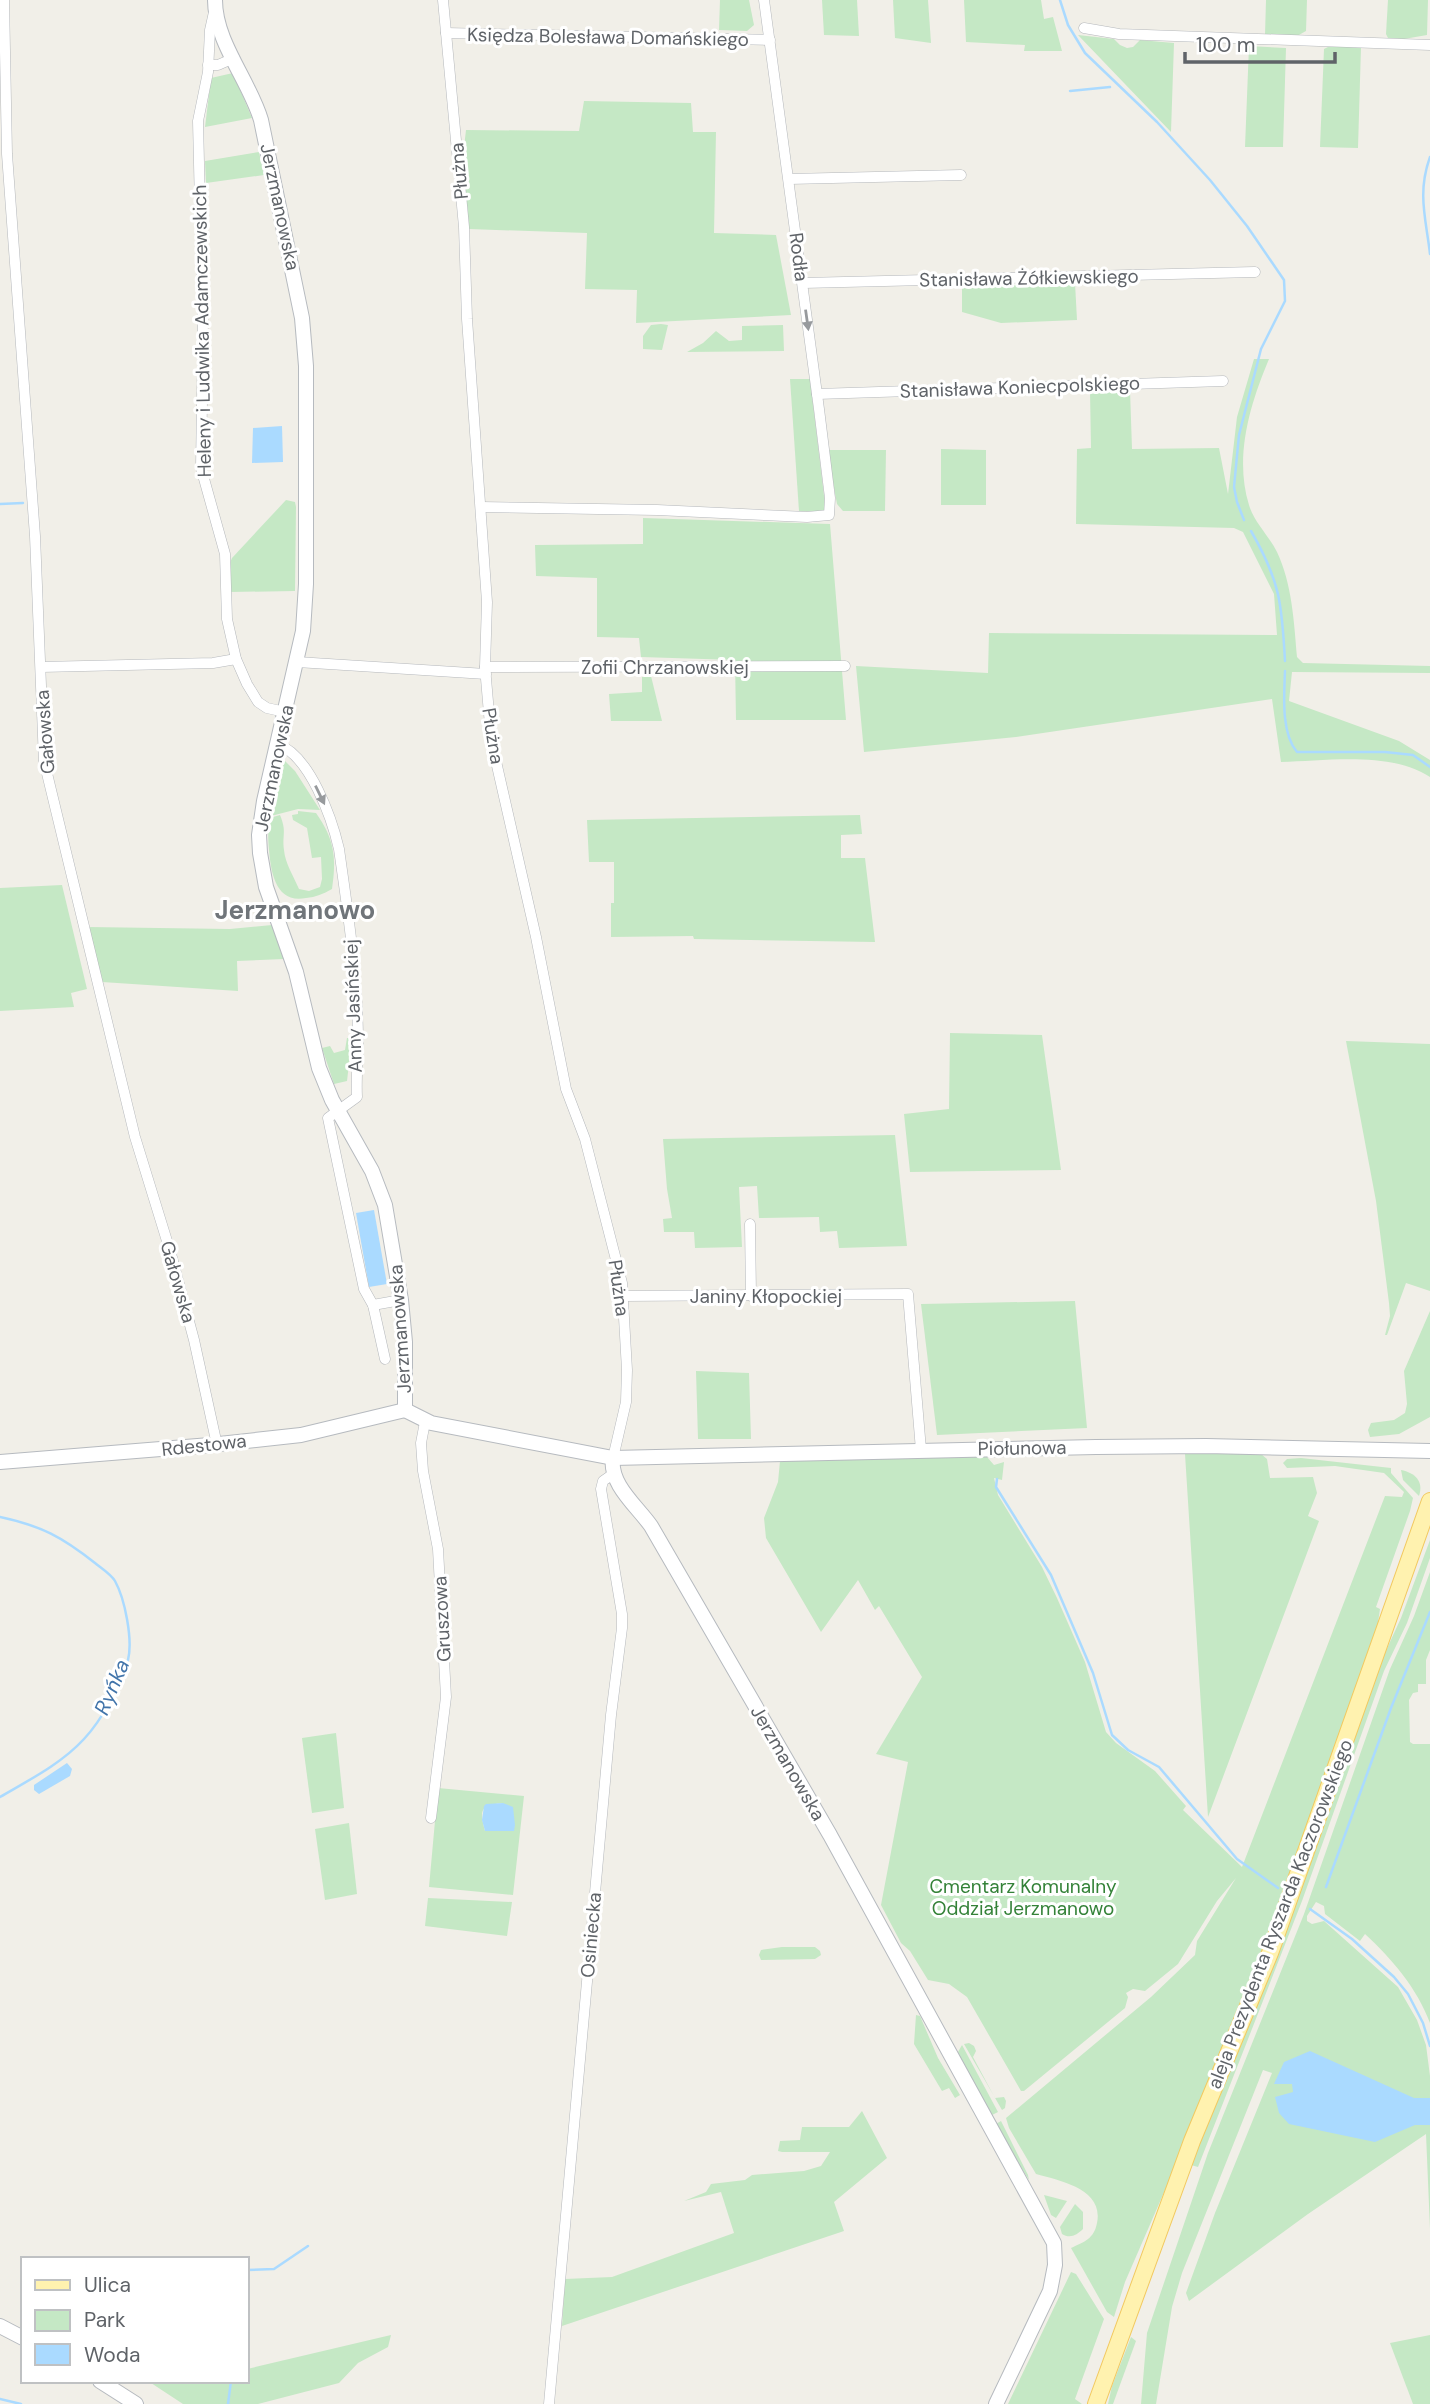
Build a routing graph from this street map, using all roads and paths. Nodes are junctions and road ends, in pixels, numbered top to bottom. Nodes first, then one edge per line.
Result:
1 (4, 0) edge
2 (443, 0) edge
3 (764, 0) edge
4 (215, 4) edge
5 (1084, 27) dead end
6 (446, 33) junction
7 (770, 40) junction
8 (1430, 45) edge
9 (234, 58) junction
10 (208, 69) junction
11 (961, 175) dead end
12 (789, 179) junction
13 (1255, 272) dead end
14 (803, 284) junction
15 (1223, 381) dead end
16 (817, 394) junction
17 (481, 507) junction
18 (236, 659) junction
19 (298, 662) junction
20 (845, 666) dead end
21 (41, 667) junction
22 (486, 670) junction
23 (285, 712) junction
24 (277, 744) junction
25 (339, 1112) junction
26 (750, 1224) dead end
27 (623, 1296) junction
28 (751, 1296) junction
29 (401, 1300) junction
30 (373, 1305) junction
31 (385, 1359) dead end
32 (405, 1410) junction
33 (425, 1422) junction
34 (217, 1445) junction
35 (922, 1450) junction
36 (1430, 1451) edge
37 (614, 1458) junction
38 (0, 1462) edge
39 (613, 1474) junction
40 (1430, 1502) edge
41 (431, 1818) dead end
42 (0, 2326) edge
43 (21, 2337) edge
44 (103, 2383) edge
45 (136, 2404) edge
46 (549, 2404) edge
47 (996, 2404) edge
48 (1096, 2404) edge

1 - 21 street, Gałowska
2 - 6 street, Płużna
3 - 7 street, Rodła
4 - 9 street, Jerzmanowska
4 - 10 street, Heleny i Ludwika Adamczewskich
5 - 8 street
6 - 7 street, Księdza Bolesława Domańskiego
6 - 17 street, Płużna
7 - 12 street, Rodła
9 - 10 street
9 - 19 street, Jerzmanowska
10 - 18 street, Heleny i Ludwika Adamczewskich
11 - 12 street
12 - 14 street, Rodła
13 - 14 street, Stanisława Żółkiewskiego
14 -> 16 street, Rodła
15 - 16 street, Stanisława Koniecpolskiego
16 - 17 street, Rodła
17 - 22 street, Płużna
18 - 21 street
18 - 23 street, Heleny i Ludwika Adamczewskich
19 - 22 street, Zofii Chrzanowskiej
19 - 23 street, Jerzmanowska
20 - 22 street, Zofii Chrzanowskiej
21 - 34 street, Gałowska
22 - 27 street, Płużna
23 - 24 street, Jerzmanowska
24 - 25 street, Jerzmanowska
24 -> 25 street, Anny Jasińskiej
25 - 29 street, Jerzmanowska
25 - 30 street, Anny Jasińskiej
26 - 28 street
27 - 28 street, Janiny Kłopockiej
27 - 37 street, Płużna
28 - 35 street, Janiny Kłopockiej
29 - 30 street
29 - 32 street, Jerzmanowska
30 - 31 street
32 - 33 street, Jerzmanowska
32 - 34 street, Rdestowa
33 - 37 street, Jerzmanowska
33 - 41 street, Gruszowa
34 - 38 street, Rdestowa
35 - 36 street, Piołunowa
35 - 37 street, Piołunowa
37 - 39 street
39 - 46 street, Osiniecka
39 - 47 street, Jerzmanowska
40 - 48 main road, aleja Prezydenta Ryszarda Kaczorowskiego
42 - 43 street
44 - 45 street

